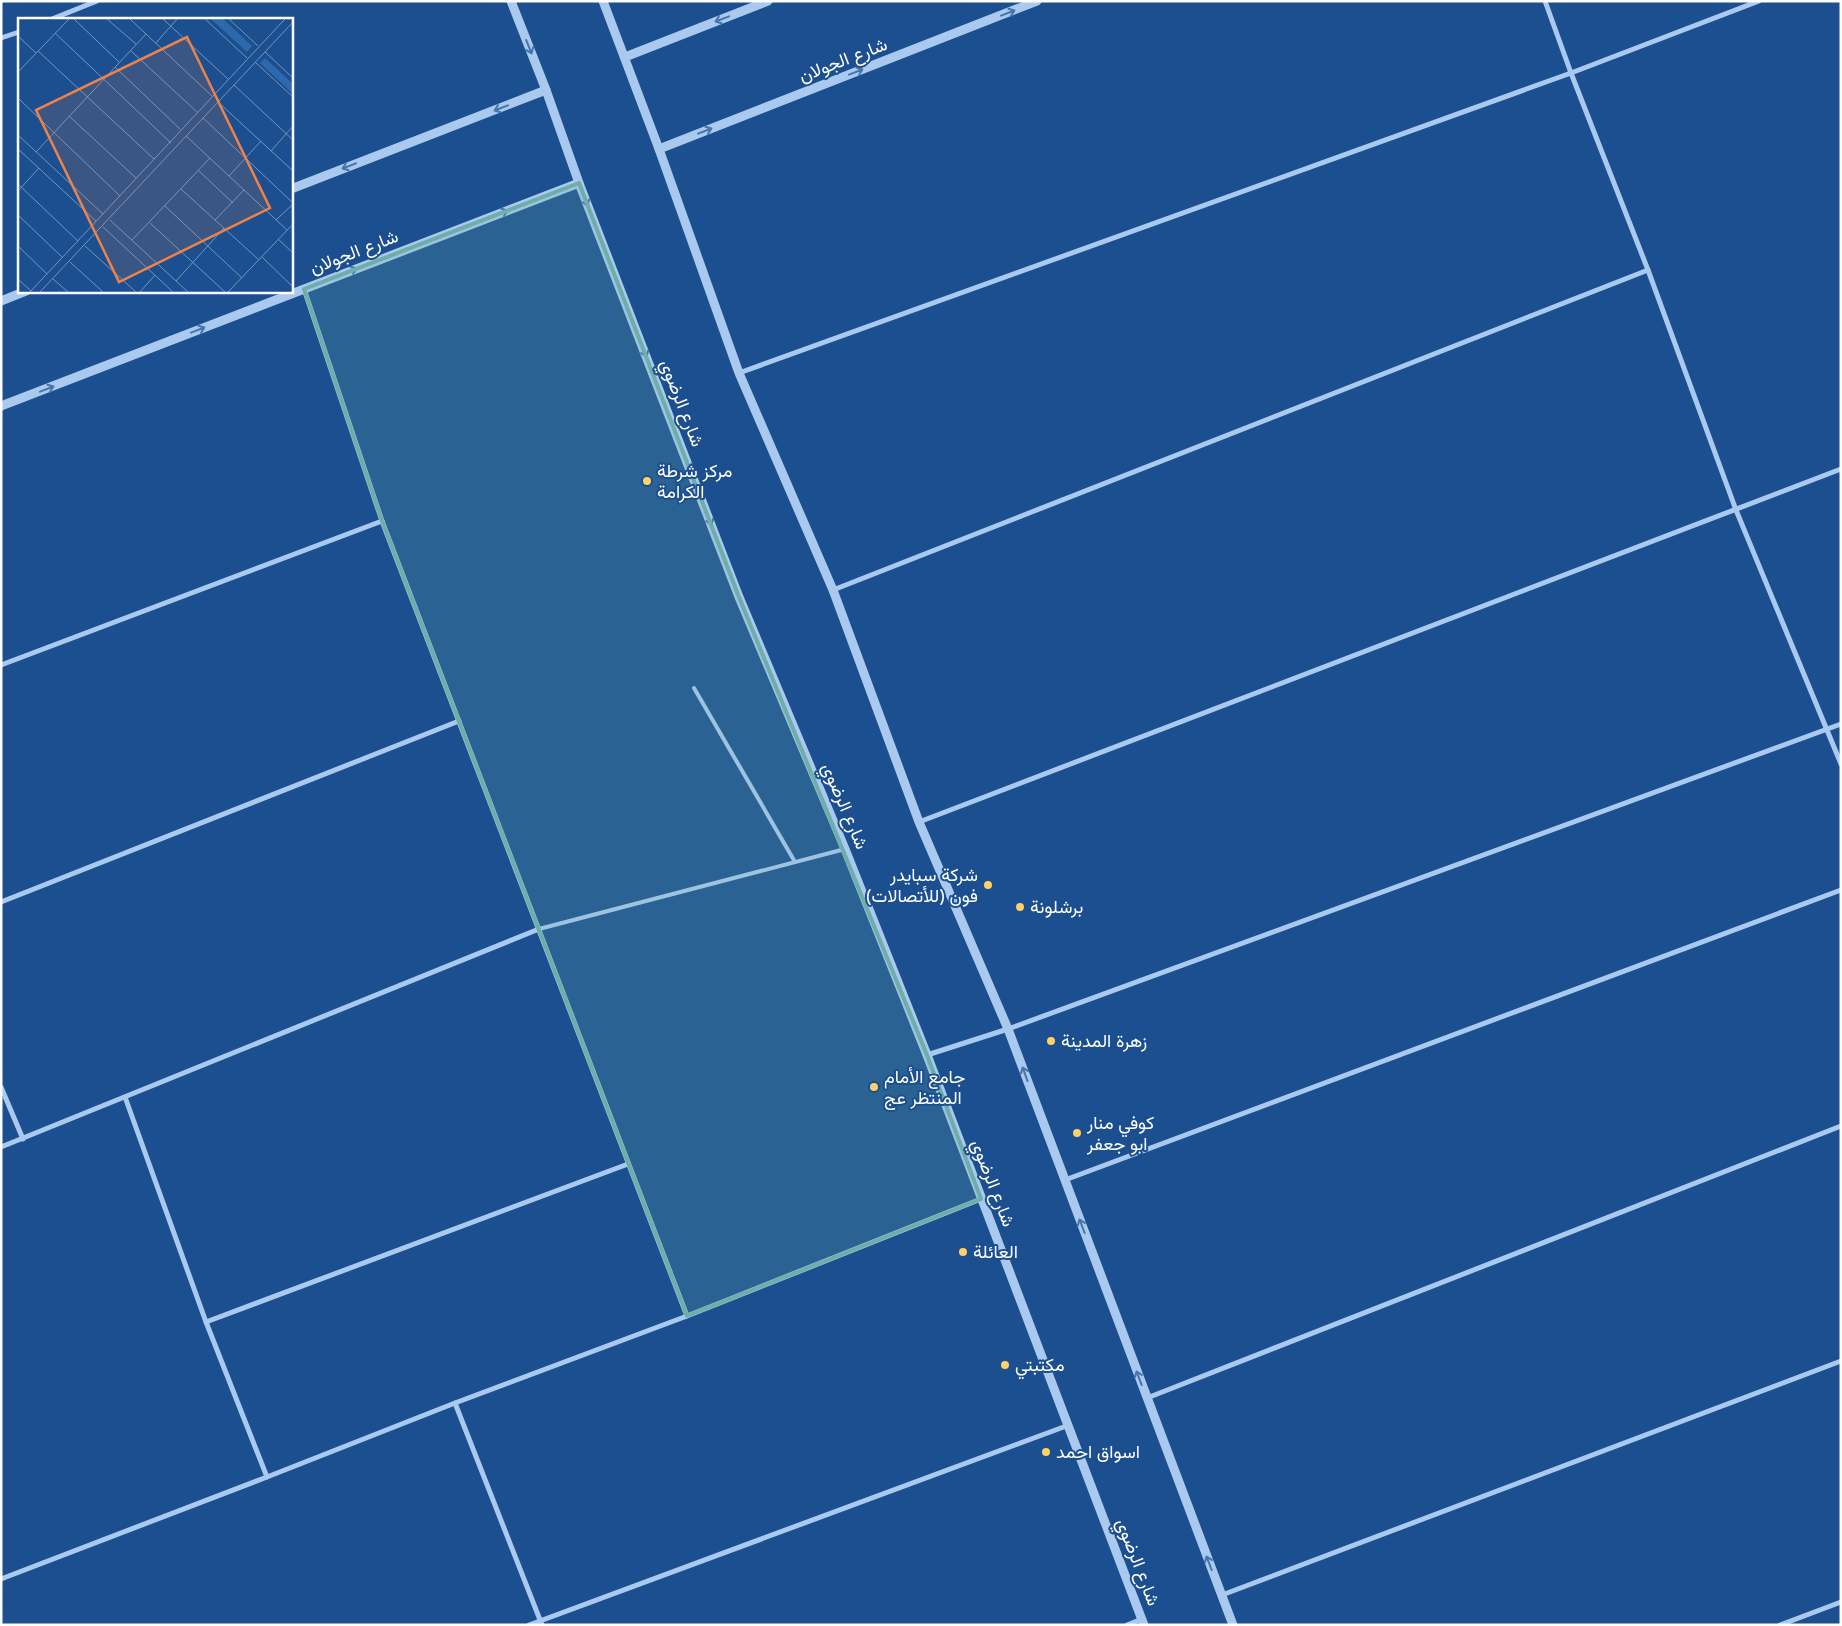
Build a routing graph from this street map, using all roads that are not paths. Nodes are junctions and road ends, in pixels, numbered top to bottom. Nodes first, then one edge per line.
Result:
1 (97, 1) edge
2 (511, 1) edge
3 (603, 1) edge
4 (768, 1) edge
5 (1038, 1) edge
6 (1545, 1) edge
7 (1760, 1) edge
8 (54, 18) edge
9 (18, 32) edge
10 (1, 38) edge
11 (625, 57) junction
12 (1571, 73) junction
13 (546, 90) junction
14 (659, 149) junction
15 (579, 183) junction
16 (292, 189) edge
17 (1648, 270) junction
18 (304, 289) junction
19 (24, 292) edge
20 (1, 301) edge
21 (739, 373) junction
22 (1, 406) edge
23 (1841, 469) edge
24 (1736, 510) junction
25 (382, 521) junction
26 (833, 590) junction
27 (1, 665) edge
28 (694, 688) dead end
29 (459, 721) junction
30 (1841, 724) edge
31 (1827, 729) junction
32 (1841, 764) edge
33 (919, 822) junction
34 (845, 849) junction
35 (795, 862) junction
36 (1841, 890) edge
37 (1, 902) edge
38 (538, 930) junction
39 (1008, 1029) junction
40 (927, 1054) junction
41 (1, 1087) edge
42 (125, 1097) junction
43 (1841, 1126) edge
44 (23, 1139) junction
45 (1, 1148) edge
46 (628, 1164) junction
47 (1064, 1180) junction
48 (981, 1199) junction
49 (687, 1316) junction
50 (206, 1322) junction
51 (1841, 1361) edge
52 (1147, 1398) junction
53 (455, 1403) junction
54 (1069, 1425) junction
55 (268, 1477) junction
56 (1, 1579) edge
57 (1222, 1595) junction
58 (1841, 1602) edge
59 (1143, 1622) edge
60 (541, 1623) edge
61 (529, 1625) edge
62 (1127, 1625) edge
63 (1233, 1625) edge
64 (1780, 1625) edge

1 - 8 street
2 -> 13 street, شارع الرضوي
3 - 11 street
4 -> 11 street
14 -> 5 street, شارع الجولان
6 - 12 street
7 - 12 street
9 - 10 street
11 - 14 street
12 - 17 street
12 - 21 street
13 - 15 street, شارع الرضوي
13 -> 16 street
14 - 21 street
18 -> 15 street, شارع الجولان
15 -> 34 street, شارع الرضوي
17 - 24 street
17 - 26 street
22 -> 18 street, شارع الجولان
18 - 25 street
19 - 20 street
21 - 26 street
23 - 24 street
24 - 31 street
24 - 33 street
25 - 27 street
25 - 29 street
26 - 33 street
28 - 35 lane
29 - 37 street
29 - 38 street
30 - 31 street
31 - 32 street
31 - 39 street
33 - 39 street
34 - 35 lane
34 - 40 street, شارع الرضوي
35 - 38 lane
36 - 47 street
38 - 42 street
38 - 46 street
39 - 40 street
47 -> 39 street
40 - 48 street, شارع الرضوي
41 - 44 street
42 - 44 street
42 - 50 street
43 - 52 street
44 - 45 street
46 - 49 street
46 - 50 street
52 -> 47 street
48 - 49 street
48 - 54 street, شارع الرضوي
49 - 53 street
50 - 55 street
51 - 57 street
57 -> 52 street
53 - 55 street
53 - 60 street
54 - 59 street, شارع الرضوي
54 - 60 street
55 - 56 street
57 - 63 street
58 - 64 street
59 - 62 street
60 - 61 street

